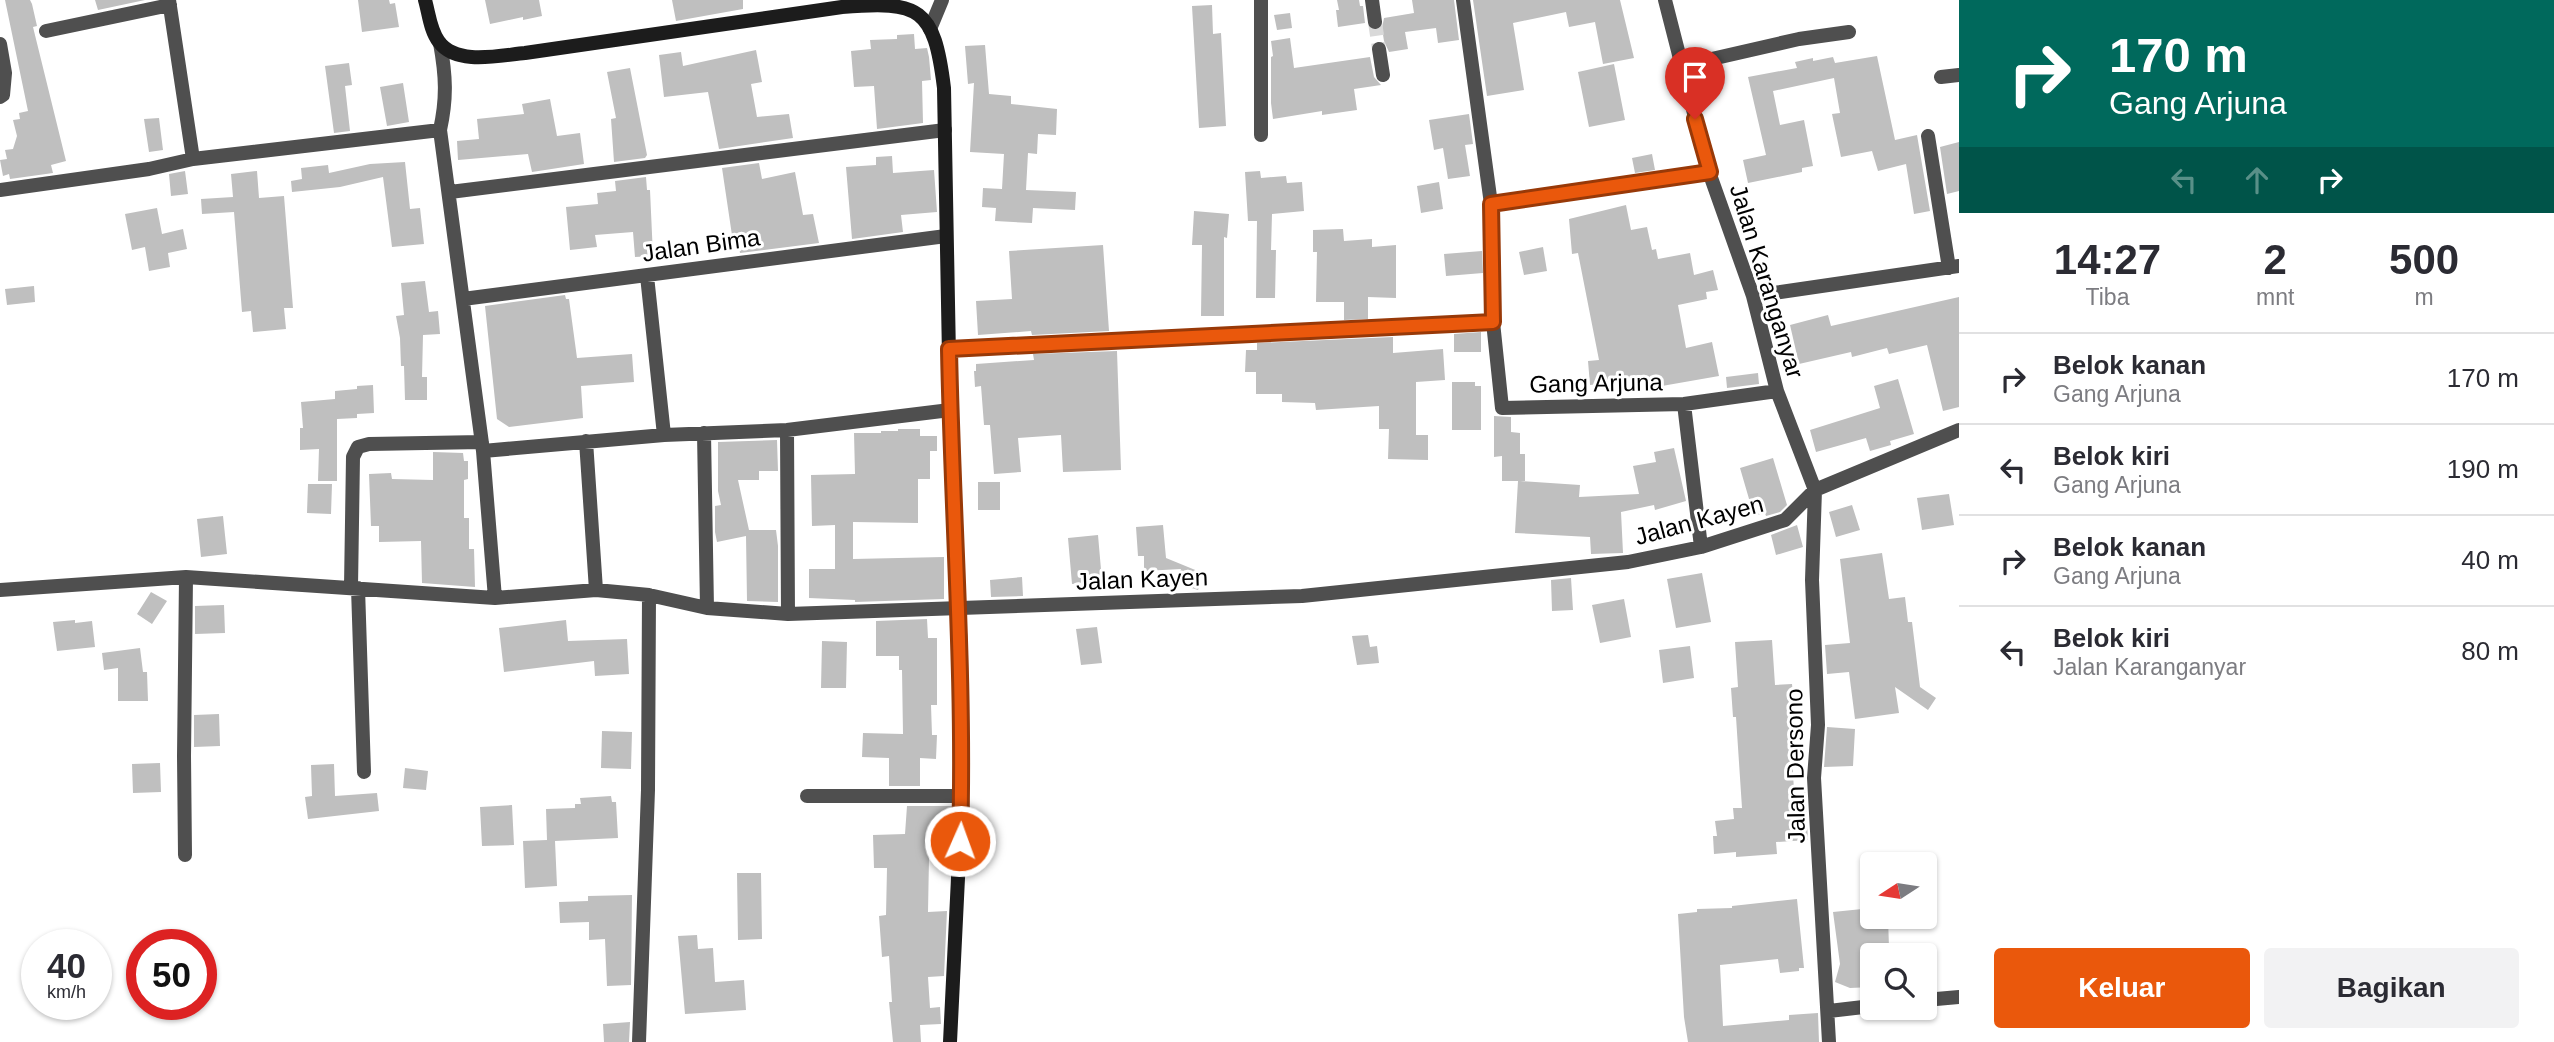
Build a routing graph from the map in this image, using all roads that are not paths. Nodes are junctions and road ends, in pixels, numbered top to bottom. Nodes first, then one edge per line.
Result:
1 (425, 0) edge
2 (942, 0) edge
3 (1261, 0) edge
4 (1372, 0) edge
5 (1464, 0) edge
6 (1665, 0) edge
7 (169, 3) edge
8 (1375, 22) tunnel mouth
9 (930, 29) junction
10 (46, 31) dead end
11 (1849, 32) dead end
12 (440, 43) junction
13 (0, 44) edge
14 (1379, 49) tunnel mouth
15 (1681, 66) junction
16 (1383, 75) dead end
17 (1959, 75) edge
18 (1941, 77) dead end
19 (0, 97) edge
20 (440, 130) junction
21 (945, 130) junction
22 (1261, 135) dead end
23 (1928, 136) dead end
24 (193, 159) junction
25 (1710, 172) junction
26 (0, 190) edge
27 (450, 192) junction
28 (1491, 204) junction
29 (946, 236) junction
30 (1954, 267) edge
31 (647, 276) junction
32 (1753, 296) junction
33 (463, 299) junction
34 (1493, 322) junction
35 (949, 349) junction
36 (1777, 391) junction
37 (1684, 404) junction
38 (950, 410) junction
39 (788, 430) junction
40 (1959, 430) edge
41 (704, 433) junction
42 (664, 435) junction
43 (586, 441) junction
44 (482, 446) junction
45 (1815, 490) junction
46 (1701, 547) junction
47 (186, 577) junction
48 (354, 588) junction
49 (0, 590) edge
50 (596, 590) junction
51 (649, 595) junction
52 (495, 598) junction
53 (707, 608) junction
54 (958, 609) junction
55 (788, 614) junction
56 (364, 772) dead end
57 (807, 796) dead end
58 (962, 796) junction
59 (185, 856) dead end
60 (1959, 997) edge
61 (1937, 999) edge
62 (1860, 1007) edge
63 (1829, 1011) junction
64 (639, 1042) edge
65 (950, 1042) edge
66 (1829, 1042) edge

1 - 12 main road
2 - 9 street
3 - 22 street
4 - 8 street
5 - 28 street, Gang Arjuna
6 - 15 street, Jalan Karanganyar
7 - 10 street
7 - 24 street
9 - 12 main road
9 - 21 main road
11 - 15 street
12 - 20 street
13 - 19 street
14 - 16 street
15 - 25 street, Jalan Karanganyar
17 - 18 street
20 - 24 street
20 - 27 street
21 - 27 street
21 - 29 main road
23 - 30 street
24 - 26 street
25 - 28 street
25 - 32 street, Jalan Karanganyar
27 - 33 street
28 - 34 street, Gang Arjuna
29 - 31 street, Jalan Bima
29 - 35 main road
30 - 32 street
31 - 33 street, Jalan Bima
31 - 42 street
32 - 36 street, Jalan Karanganyar
33 - 44 street
34 - 35 street
34 - 37 street, Gang Arjuna
35 - 38 main road
36 - 37 street, Gang Arjuna
36 - 45 street, Jalan Karanganyar
37 - 46 street
38 - 39 street
38 - 54 main road
39 - 41 street
39 - 55 street
40 - 45 street
41 - 42 street
41 - 53 street
42 - 43 street
43 - 44 street
43 - 50 street
44 - 48 street
44 - 52 street
45 - 46 street, Jalan Kayen
45 - 63 street, Jalan Dersono
46 - 54 street, Jalan Kayen
47 - 48 street, Jalan Kayen
47 - 49 street, Jalan Kayen
47 - 59 street
48 - 52 street, Jalan Kayen
48 - 56 street
50 - 51 street, Jalan Kayen
50 - 52 street, Jalan Kayen
51 - 53 street, Jalan Kayen
51 - 64 street
53 - 55 street, Jalan Kayen
54 - 55 street, Jalan Kayen
54 - 58 main road
57 - 58 street
58 - 65 main road
60 - 61 street
62 - 63 street
63 - 66 street, Jalan Dersono

